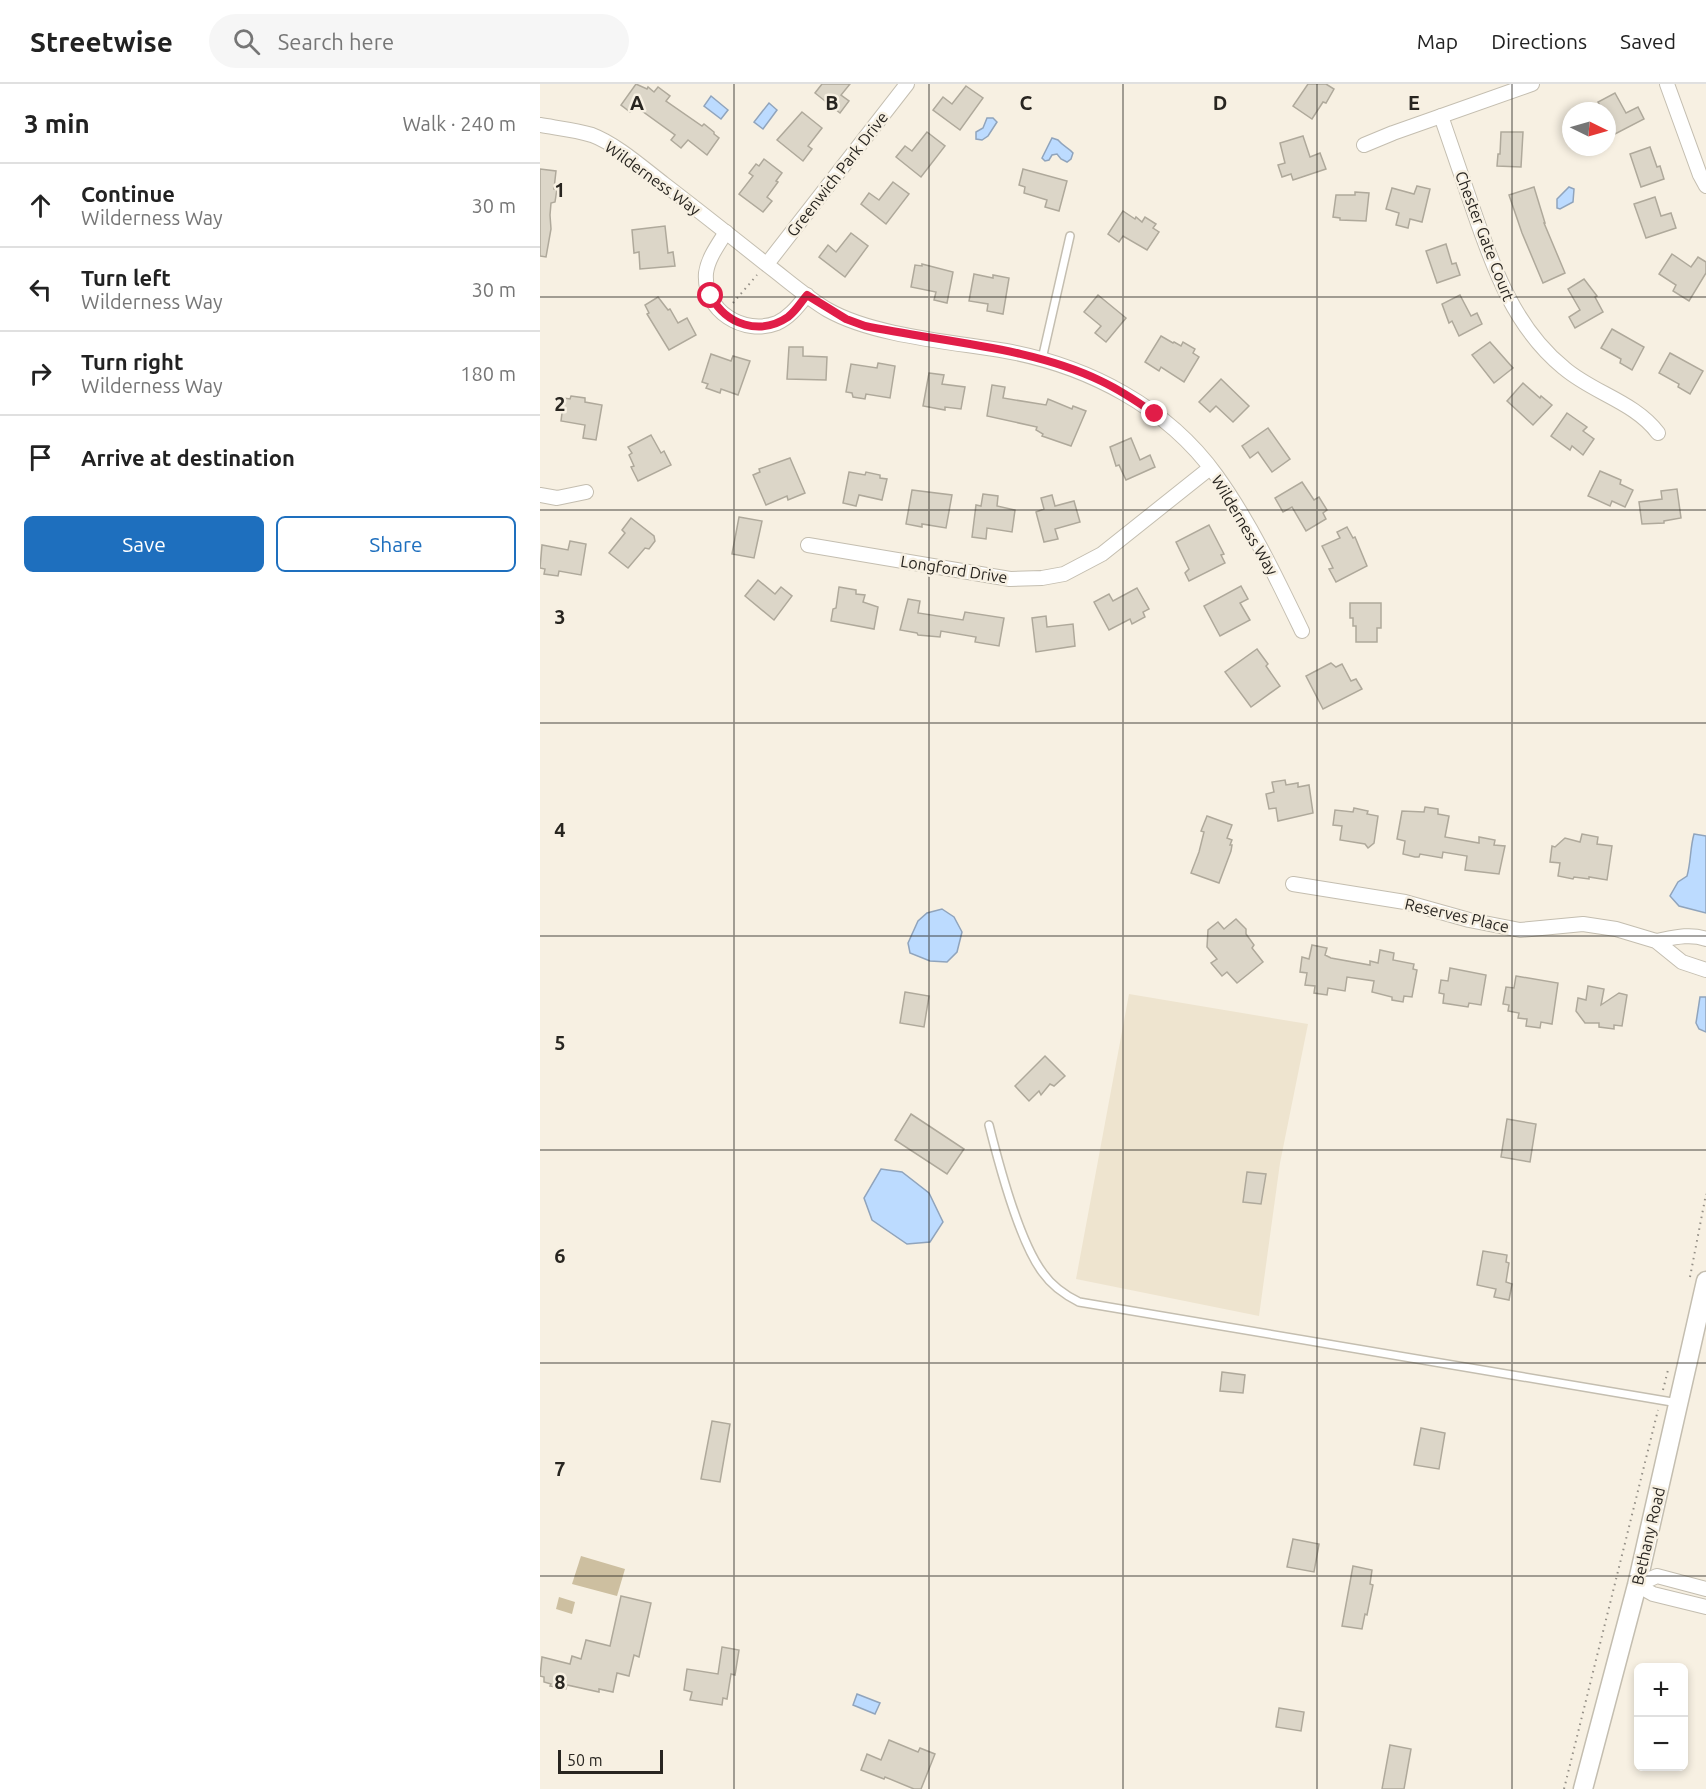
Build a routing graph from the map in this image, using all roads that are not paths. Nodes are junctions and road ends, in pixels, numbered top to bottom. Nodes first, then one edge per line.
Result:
1 (907, 84) edge
2 (1532, 84) edge
3 (1667, 84) edge
4 (1441, 116) junction
5 (540, 125) edge
6 (1364, 145) dead end
7 (1706, 186) edge
8 (726, 232) junction
9 (1070, 236) dead end
10 (767, 264) junction
11 (807, 295) junction
12 (1042, 359) junction
13 (1658, 433) dead end
14 (1210, 468) junction
15 (586, 492) dead end
16 (540, 495) edge
17 (808, 545) dead end
18 (1302, 631) dead end
19 (1293, 884) dead end
20 (1706, 939) edge
21 (1656, 941) junction
22 (1706, 970) edge
23 (989, 1125) dead end
24 (1697, 1282) edge
25 (1669, 1402) junction
26 (1636, 1585) junction
27 (1706, 1589) edge
28 (1706, 1607) edge
29 (1583, 1789) edge

1 - 10 street, Greenwich Park Drive
2 - 4 street
3 - 7 street
4 - 6 street
4 - 13 street, Chester Gate Court
5 - 8 street, Wilderness Way
8 - 10 street, Wilderness Way
8 - 11 street
9 - 12 lane
10 - 11 street, Wilderness Way
11 - 12 street, Wilderness Way
12 - 14 street, Wilderness Way
14 - 17 street, Longford Drive
14 - 18 street, Wilderness Way
15 - 16 street
19 - 21 street, Reserves Place
20 - 21 street, Reserves Place
21 - 22 street, Reserves Place
23 - 25 lane
24 - 25 main road, Bethany Road
25 - 26 main road, Bethany Road
26 - 27 street
26 - 28 street
26 - 29 main road, Bethany Road

